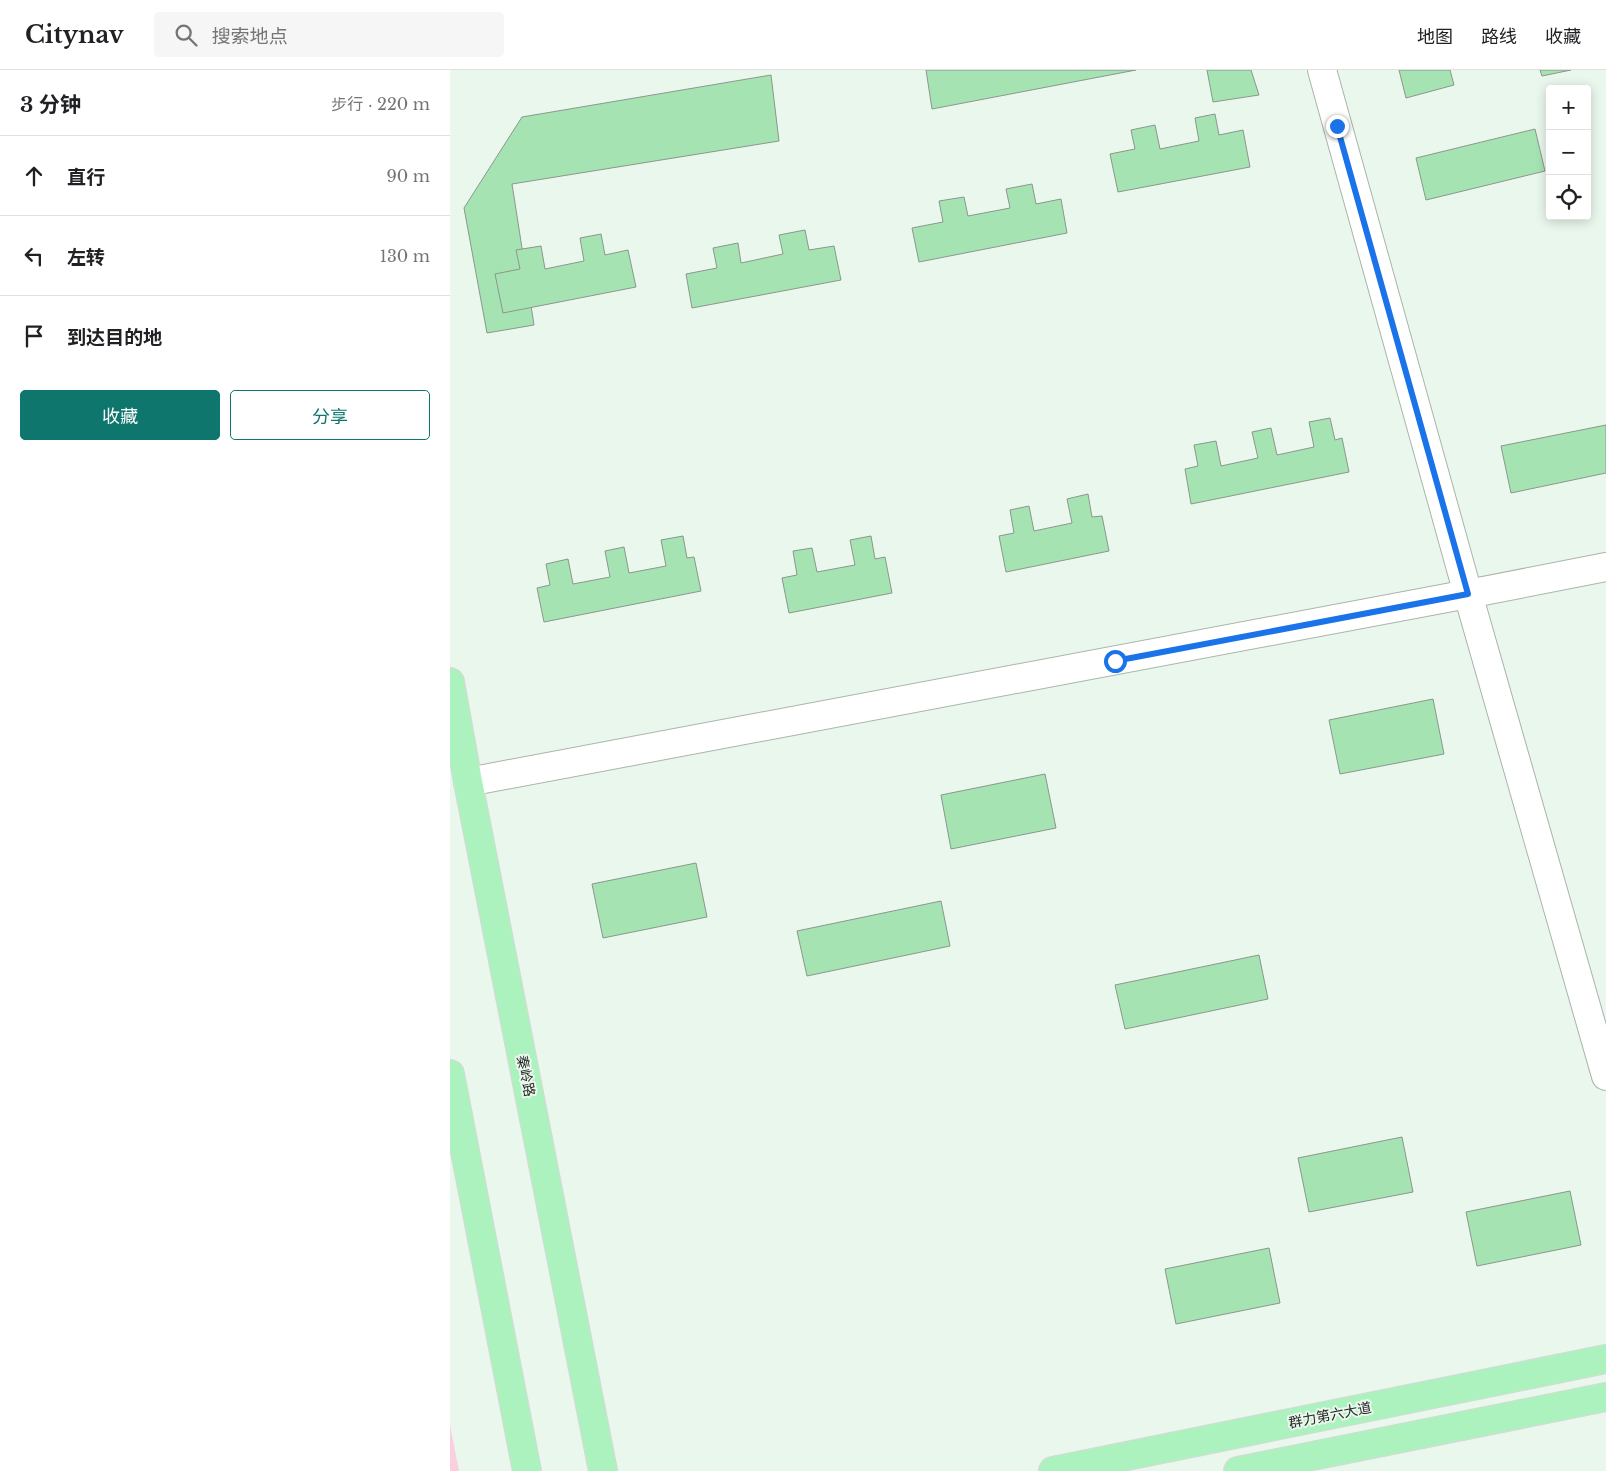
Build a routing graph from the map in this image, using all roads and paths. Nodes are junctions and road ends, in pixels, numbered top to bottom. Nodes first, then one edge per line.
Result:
1 (1322, 70) edge
2 (1606, 566) edge
3 (1468, 594) junction
4 (450, 682) edge
5 (468, 782) junction
6 (450, 1074) edge
7 (1606, 1076) edge
8 (1606, 1359) edge
9 (1606, 1397) edge
10 (527, 1471) edge
11 (603, 1471) edge
12 (1053, 1471) edge
13 (1238, 1471) edge

1 - 3 street
2 - 3 street
3 - 5 street
3 - 7 street
4 - 5 main road, 秦岭路
5 - 11 main road, 秦岭路
6 - 10 main road
8 - 12 main road, 群力第六大道
9 - 13 main road

